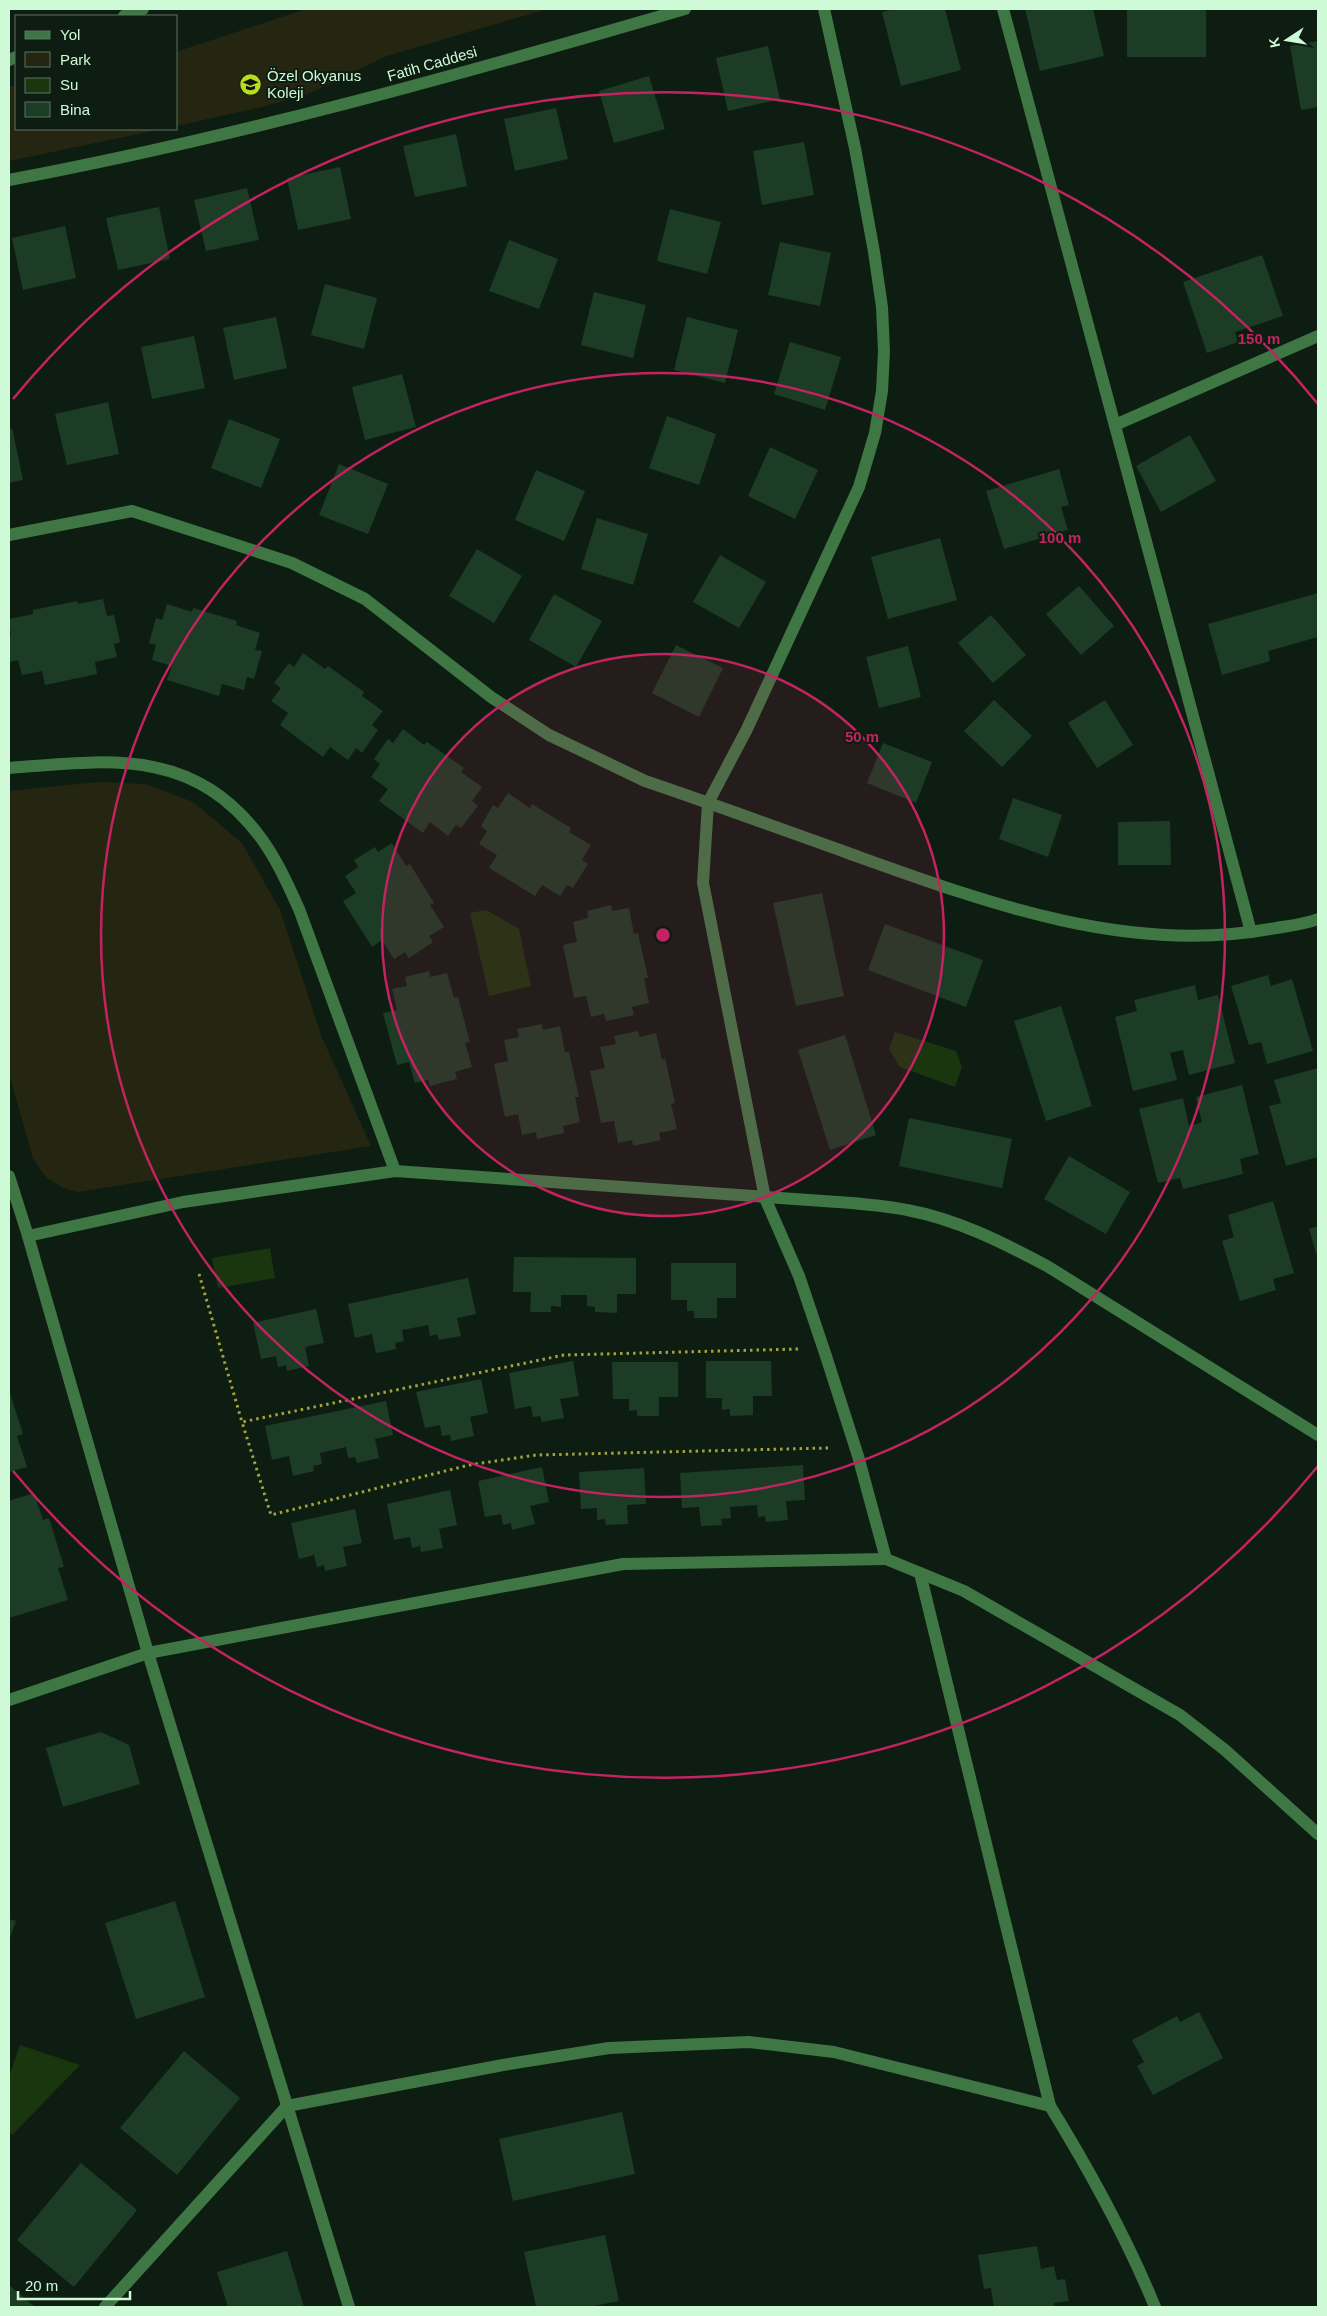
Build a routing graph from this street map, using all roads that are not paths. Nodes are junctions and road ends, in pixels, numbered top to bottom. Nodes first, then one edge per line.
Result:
1 (144, 9) edge
2 (685, 9) edge
3 (824, 9) edge
4 (1003, 9) edge
5 (127, 15) edge
6 (9, 180) edge
7 (1318, 336) edge
8 (1116, 425) junction
9 (9, 535) edge
10 (9, 768) edge
11 (708, 803) junction
12 (1318, 919) edge
13 (1251, 932) junction
14 (395, 1171) junction
15 (9, 1176) edge
16 (765, 1198) junction
17 (28, 1236) junction
18 (1318, 1435) edge
19 (886, 1559) junction
20 (920, 1573) junction
21 (148, 1653) junction
22 (9, 1700) edge
23 (1318, 1834) edge
24 (287, 2106) junction
25 (1050, 2106) junction
26 (105, 2307) edge
27 (349, 2307) edge
28 (1155, 2307) edge

1 - 5 street
2 - 6 street, Fatih Caddesi
3 - 11 street
4 - 8 street
7 - 8 street
8 - 13 street
9 - 11 street
10 - 14 street
11 - 13 street
11 - 16 street
12 - 13 street
14 - 16 street
14 - 17 street
15 - 17 street
16 - 18 street
16 - 19 street
17 - 21 street
19 - 20 street
19 - 21 street
20 - 23 street
20 - 25 street
21 - 22 street
21 - 24 street
24 - 25 street
24 - 26 street
24 - 27 street
25 - 28 street

